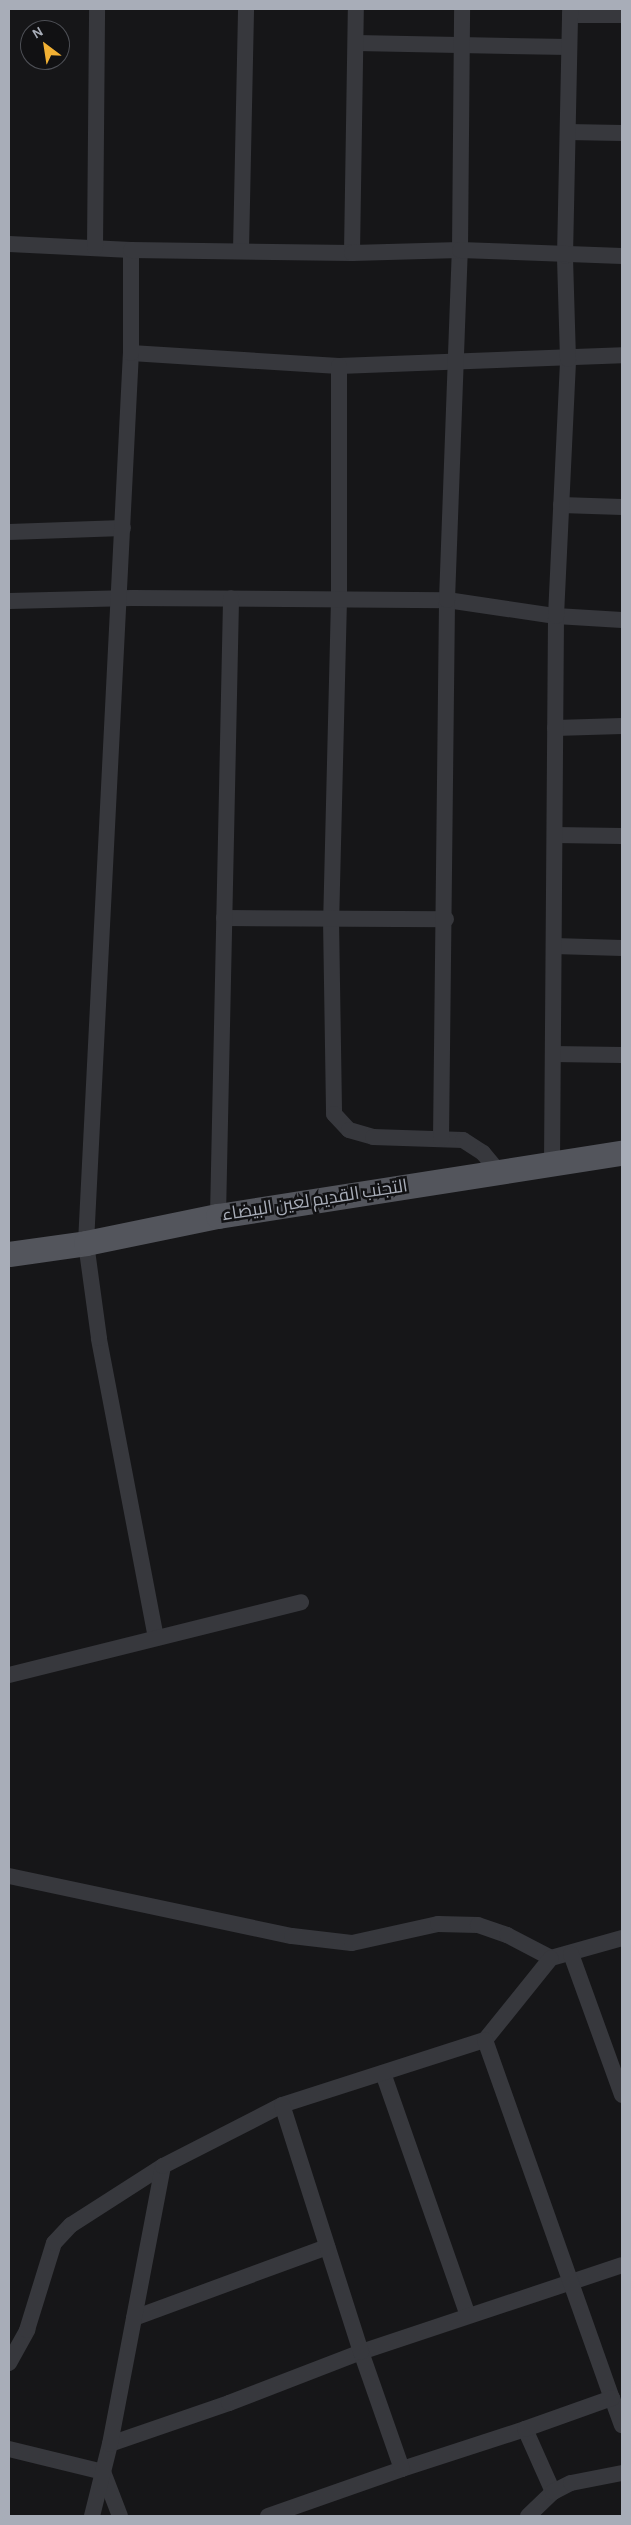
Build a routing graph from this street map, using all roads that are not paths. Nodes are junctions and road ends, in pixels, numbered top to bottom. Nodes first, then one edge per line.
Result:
1 (97, 9) edge
2 (246, 9) edge
3 (356, 9) edge
4 (462, 9) edge
5 (570, 12) edge
6 (622, 16) edge
7 (356, 43) junction
8 (462, 43) junction
9 (569, 47) junction
10 (568, 132) junction
11 (622, 133) edge
12 (9, 244) edge
13 (95, 248) junction
14 (131, 250) junction
15 (241, 250) junction
16 (460, 250) junction
17 (352, 252) junction
18 (565, 256) junction
19 (622, 256) edge
20 (132, 353) junction
21 (622, 355) edge
22 (568, 359) junction
23 (454, 362) junction
24 (339, 366) junction
25 (561, 505) junction
26 (622, 507) edge
27 (123, 528) junction
28 (9, 532) edge
29 (119, 598) junction
30 (231, 598) junction
31 (339, 599) junction
32 (447, 600) junction
33 (9, 601) edge
34 (556, 616) junction
35 (622, 620) edge
36 (622, 726) edge
37 (556, 728) junction
38 (555, 835) junction
39 (622, 836) edge
40 (224, 918) junction
41 (331, 919) junction
42 (446, 919) junction
43 (554, 946) junction
44 (622, 948) edge
45 (553, 1054) junction
46 (622, 1055) edge
47 (441, 1139) junction
48 (622, 1153) edge
49 (552, 1163) junction
50 (499, 1172) junction
51 (218, 1216) junction
52 (86, 1243) junction
53 (9, 1254) edge
54 (301, 1602) dead end
55 (156, 1638) junction
56 (9, 1674) edge
57 (9, 1876) edge
58 (622, 1938) edge
59 (571, 1954) junction
60 (551, 1958) junction
61 (485, 2040) junction
62 (383, 2073) junction
63 (622, 2096) edge
64 (282, 2105) junction
65 (163, 2166) junction
66 (327, 2247) junction
67 (622, 2265) edge
68 (570, 2283) junction
69 (468, 2316) junction
70 (134, 2318) junction
71 (361, 2352) junction
72 (9, 2363) edge
73 (612, 2398) junction
74 (622, 2425) edge
75 (525, 2429) junction
76 (110, 2444) junction
77 (9, 2450) edge
78 (402, 2469) junction
79 (103, 2472) junction
80 (622, 2473) edge
81 (554, 2492) junction
82 (92, 2516) edge
83 (120, 2516) edge
84 (268, 2516) edge
85 (528, 2516) edge

1 - 13 street
2 - 15 street
3 - 7 street
4 - 8 street
5 - 6 street
5 - 9 street
7 - 8 street
7 - 17 street
8 - 9 street
8 - 16 street
9 - 10 street
10 - 11 street
10 - 18 street
12 - 13 street
13 - 14 street
14 - 15 street
14 - 20 street
15 - 17 street
16 - 17 street
16 - 18 street
16 - 23 street
18 - 19 street
18 - 22 street
20 - 24 street
20 - 27 street
21 - 22 street
22 - 23 street
22 - 25 street
23 - 24 street
23 - 32 street
24 - 31 street
25 - 26 street
25 - 34 street
27 - 28 street
27 - 29 street
29 - 30 street
29 - 33 street
29 - 52 street
30 - 31 street
30 - 40 street
31 - 32 street
31 - 41 street
32 - 34 street
32 - 42 street
34 - 35 street
34 - 37 street
36 - 37 street
37 - 38 street
38 - 39 street
38 - 43 street
40 - 41 street
40 - 51 street
41 - 42 street
41 - 47 street
42 - 47 street
43 - 44 street
43 - 45 street
45 - 46 street
45 - 49 street
47 - 50 street
48 - 49 main road, التجنب القديم لعين البيضاء
49 - 50 main road, التجنب القديم لعين البيضاء
50 - 51 main road, التجنب القديم لعين البيضاء
51 - 52 main road, التجنب القديم لعين البيضاء
52 - 53 main road, التجنب القديم لعين البيضاء
52 - 55 street
54 - 55 street
55 - 56 street
57 - 60 street
58 - 59 street
59 - 60 street
59 - 63 street
60 - 61 street
61 - 62 street
61 - 68 street
62 - 64 street
62 - 69 street
64 - 65 street
64 - 66 street
65 - 70 street
65 - 72 street
66 - 70 street
66 - 71 street
67 - 68 street
68 - 69 street
68 - 73 street
69 - 71 street
70 - 76 street
71 - 76 street
71 - 78 street
73 - 74 street
73 - 75 street
75 - 78 street
75 - 81 street
76 - 79 street
77 - 79 street
78 - 84 street
79 - 82 street
79 - 83 street
80 - 81 street
81 - 85 street

